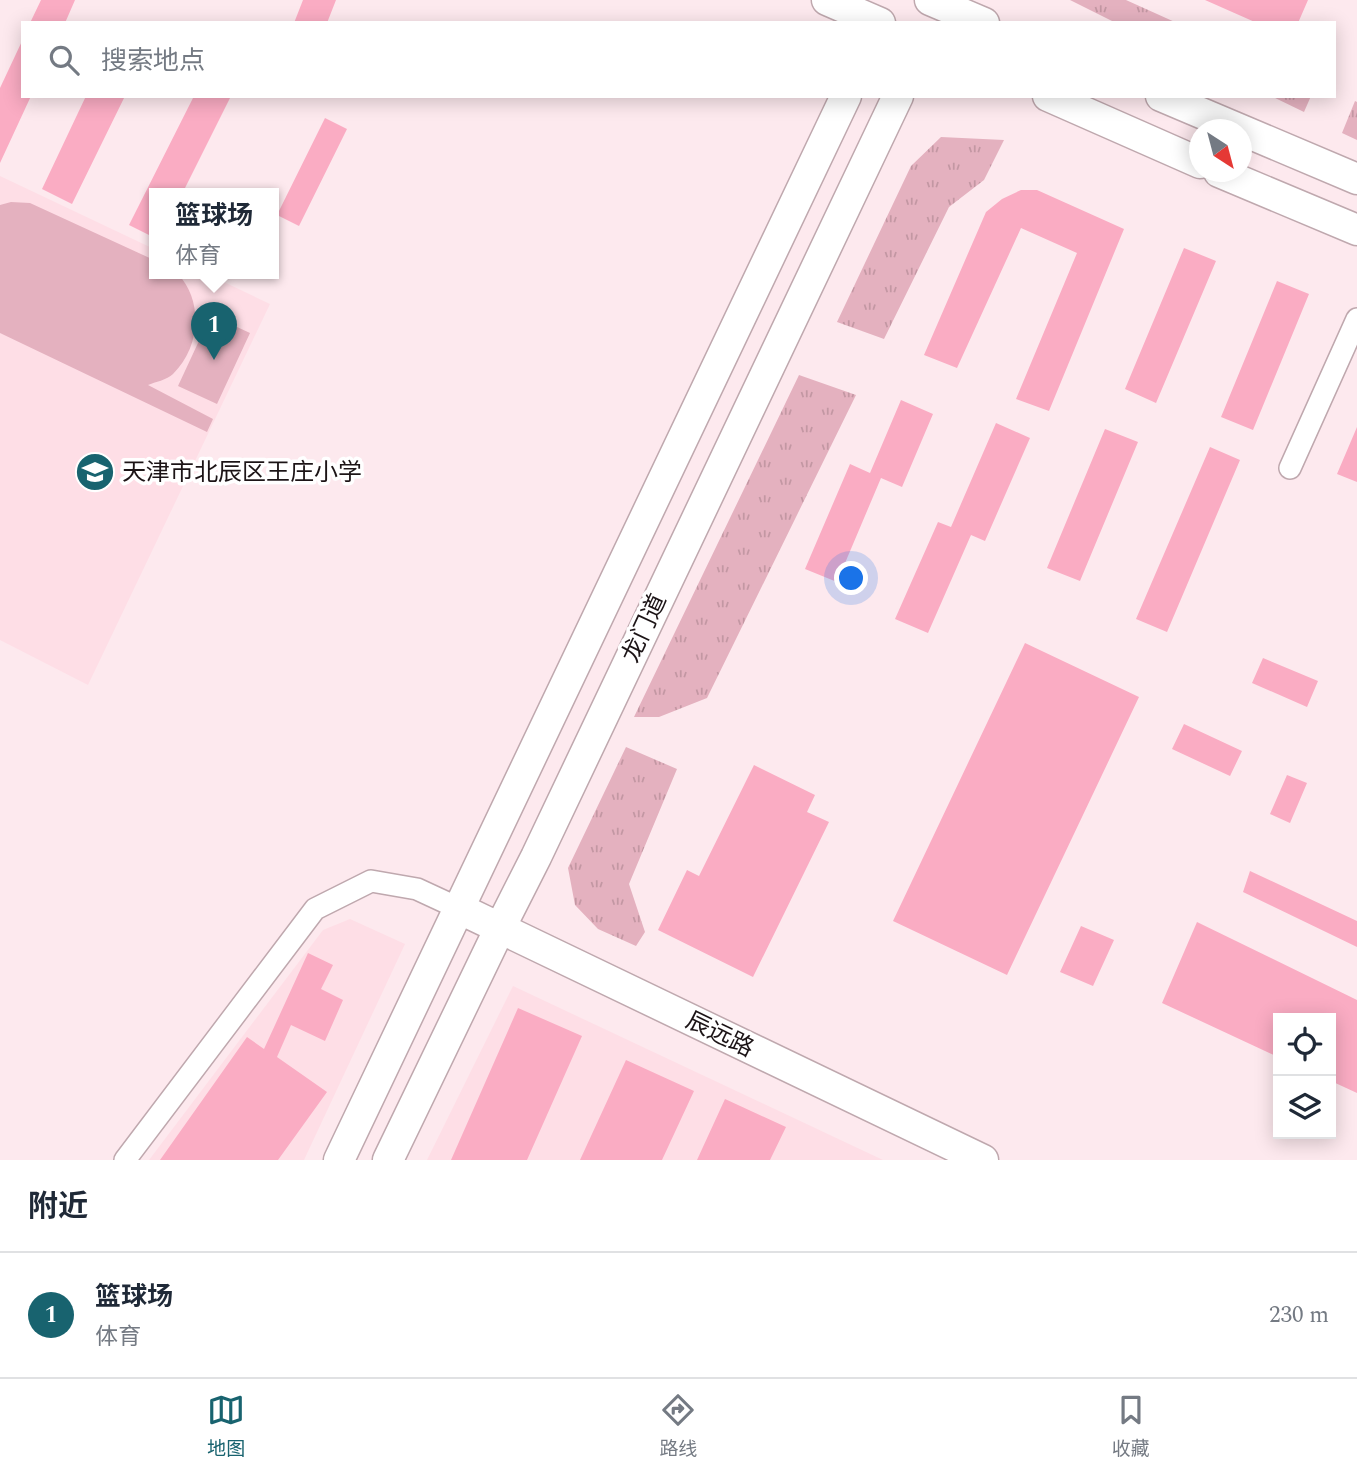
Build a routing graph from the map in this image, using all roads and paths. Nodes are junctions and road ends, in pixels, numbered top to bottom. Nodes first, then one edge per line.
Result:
1 (827, 0) edge
2 (892, 0) edge
3 (937, 7) edge
4 (875, 21) edge
5 (881, 21) edge
6 (978, 21) edge
7 (845, 98) edge
8 (897, 98) edge
9 (1053, 98) edge
10 (1166, 98) edge
11 (1189, 159) edge
12 (1357, 179) edge
13 (1243, 182) edge
14 (1357, 230) edge
15 (1357, 319) edge
16 (1290, 468) dead end
17 (458, 908) junction
18 (500, 928) junction
19 (125, 1160) edge
20 (339, 1160) edge
21 (388, 1160) edge
22 (983, 1160) edge

1 - 4 main road
2 - 5 main road
3 - 6 main road
7 - 17 main road, 龙门道
8 - 18 main road, 龙门道
9 - 11 main road
10 - 12 main road
13 - 14 main road
15 - 16 street
17 - 18 main road, 辰远路
17 - 19 street
17 - 20 main road, 龙门道
18 - 21 main road, 龙门道
18 - 22 main road, 辰远路

